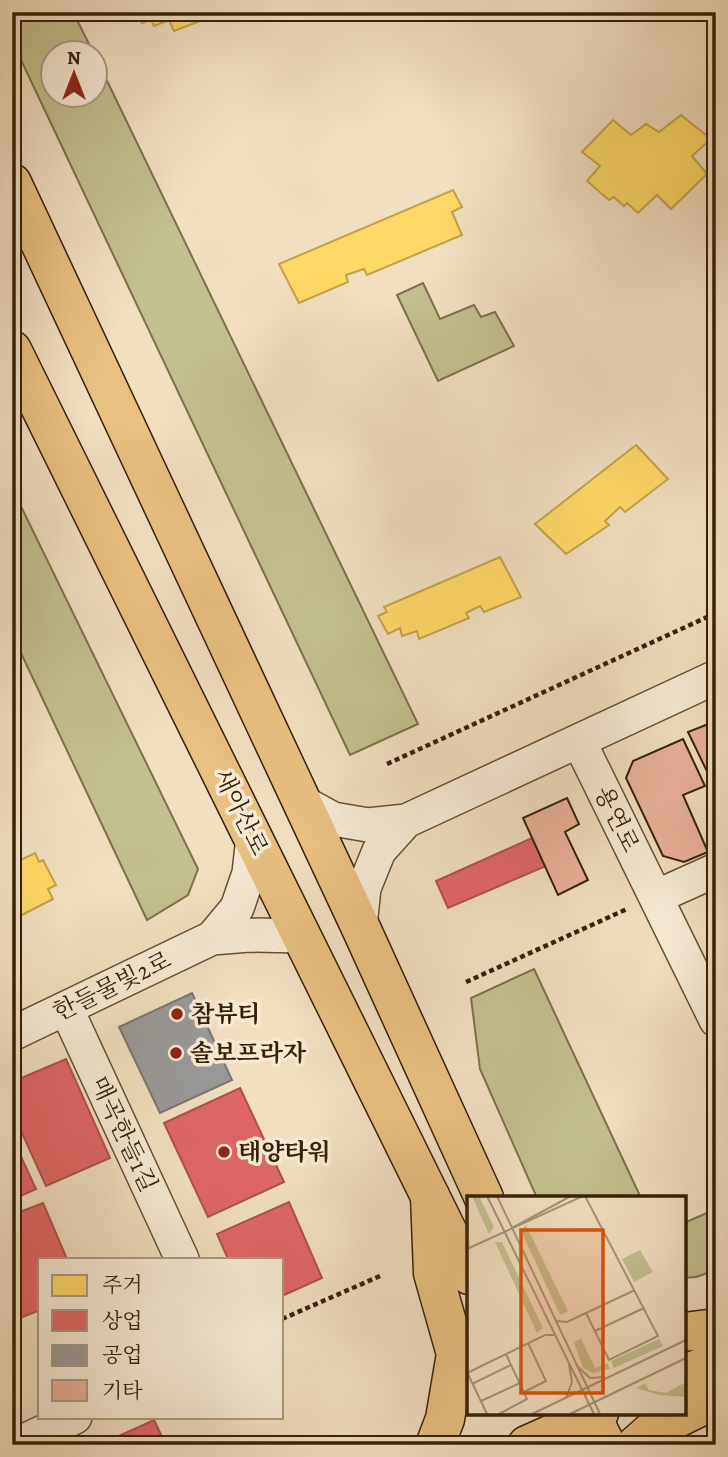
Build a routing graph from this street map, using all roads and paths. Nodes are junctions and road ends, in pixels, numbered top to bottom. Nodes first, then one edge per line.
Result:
1 (12, 183) edge
2 (12, 350) edge
3 (716, 613) edge
4 (716, 677) edge
5 (579, 741) junction
6 (387, 764) dead end
7 (302, 802) junction
8 (406, 821) junction
9 (253, 838) junction
10 (716, 870) edge
11 (642, 903) junction
12 (360, 926) junction
13 (302, 936) junction
14 (212, 938) junction
15 (467, 982) dead end
16 (66, 1008) junction
17 (716, 1020) edge
18 (12, 1034) edge
19 (430, 1196) junction
20 (483, 1196) edge
21 (182, 1258) edge
22 (467, 1271) edge
23 (380, 1276) dead end
24 (284, 1319) edge
25 (716, 1328) edge
26 (686, 1332) edge
27 (716, 1361) edge
28 (686, 1374) edge
29 (716, 1399) edge
30 (686, 1414) edge
31 (683, 1415) edge
32 (72, 1418) edge
33 (597, 1422) edge
34 (21, 1434) edge
35 (542, 1435) edge
36 (435, 1445) edge
37 (636, 1445) edge

1 - 7 main road
2 - 9 main road, 새아산로
3 - 6 path
4 - 5 street
5 - 8 street
5 - 11 street, 용연로
7 - 8 street
7 - 12 main road
8 - 12 street
9 - 13 main road, 새아산로
9 - 14 street
10 - 11 street
11 - 15 path
11 - 17 street, 용연로
12 - 20 main road
13 - 14 street
13 - 19 main road, 새아산로
14 - 16 street, 한들물빛2로
16 - 18 street, 한들물빛2로
16 - 21 street, 매곡한들1길
19 - 22 main road, 새아산로
19 - 36 main road
23 - 24 path
25 - 26 main road
27 - 28 main road
29 - 30 main road
31 - 37 main road
32 - 34 street
33 - 35 main road

